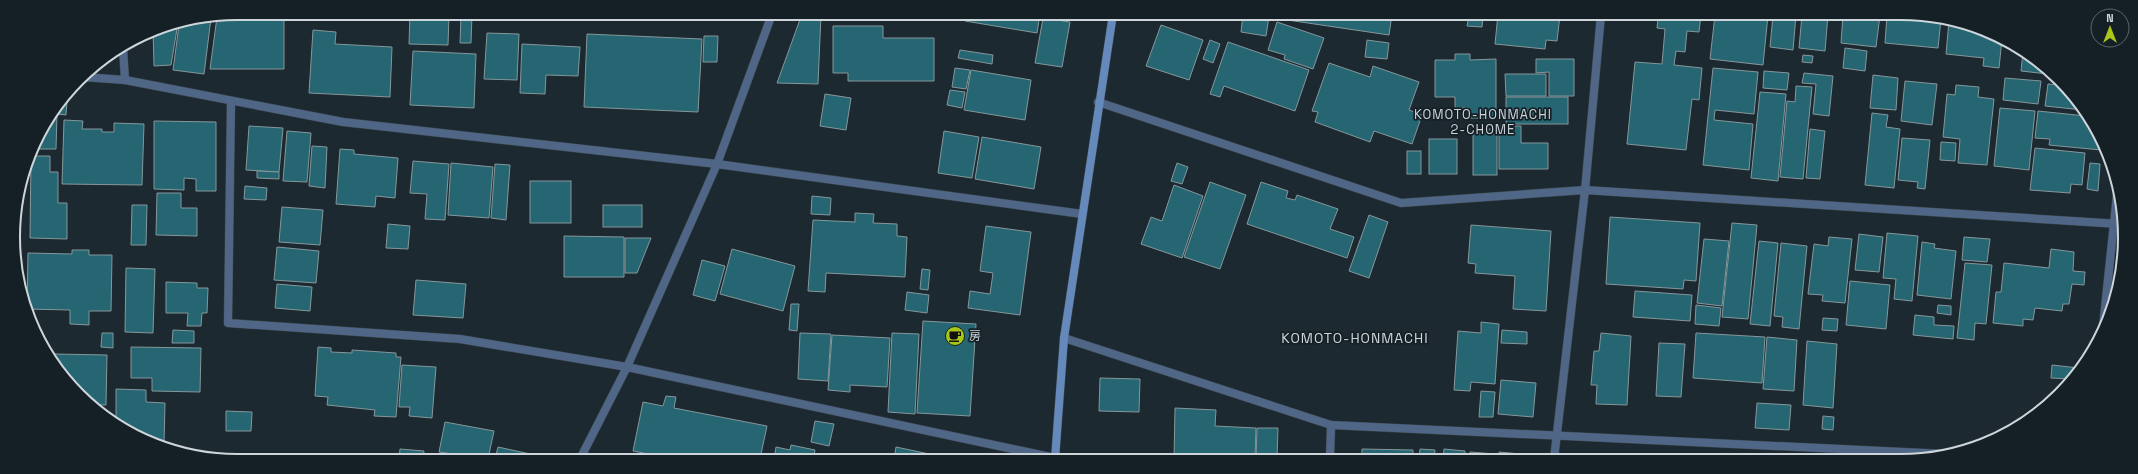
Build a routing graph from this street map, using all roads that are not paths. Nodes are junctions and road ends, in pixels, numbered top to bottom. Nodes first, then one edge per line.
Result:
1 (770, 20) edge
2 (1112, 20) edge
3 (1601, 20) edge
4 (123, 52) edge
5 (90, 78) edge
6 (125, 80) junction
7 (231, 101) junction
8 (1098, 102) junction
9 (718, 164) junction
10 (1584, 190) junction
11 (1082, 214) junction
12 (2117, 224) edge
13 (2106, 307) edge
14 (1064, 338) junction
15 (627, 367) junction
16 (1331, 425) junction
17 (1556, 436) junction
18 (1922, 453) edge
19 (583, 454) edge
20 (1036, 454) edge
21 (1055, 454) edge
22 (1330, 454) edge
23 (1554, 454) edge

1 - 9 street
2 - 8 street
3 - 10 street
4 - 6 street
5 - 6 street
6 - 7 street
7 - 9 street
7 - 15 street
8 - 10 street
8 - 11 street
9 - 11 street
9 - 15 street
10 - 12 street
10 - 17 street
11 - 14 street
12 - 13 street
14 - 16 street
14 - 21 street
15 - 19 street
15 - 20 street
16 - 17 street
16 - 22 street
17 - 18 street
17 - 23 street

